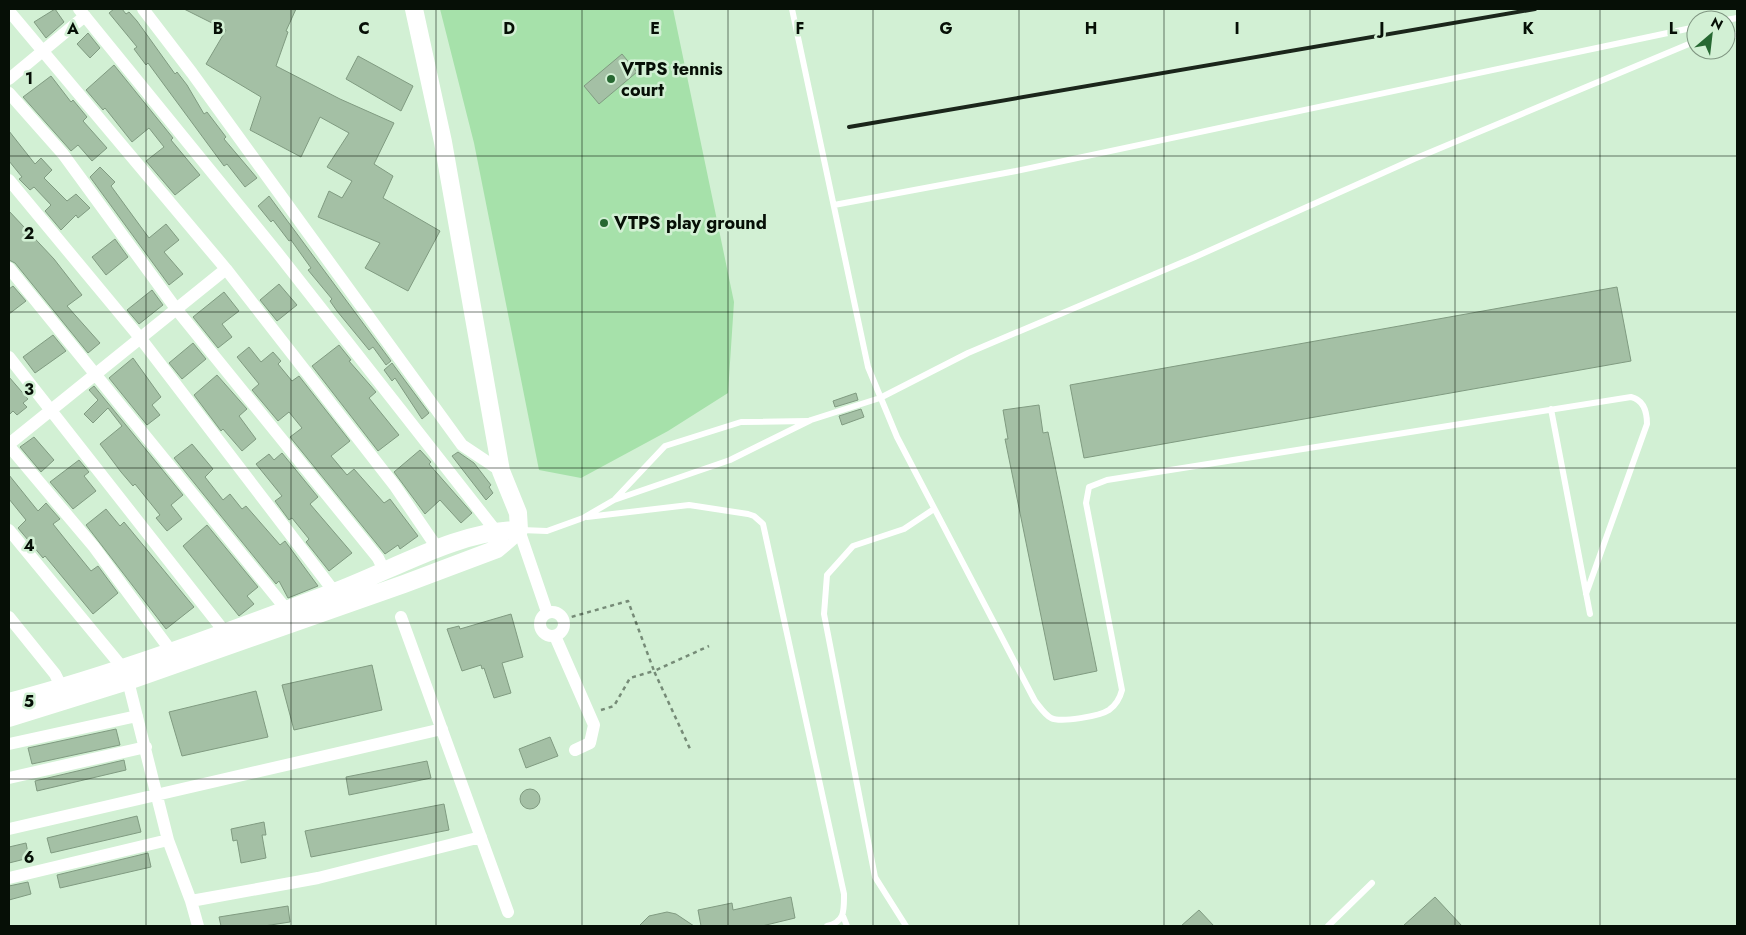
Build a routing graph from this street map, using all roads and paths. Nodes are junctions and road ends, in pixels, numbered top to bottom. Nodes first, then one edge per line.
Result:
1 (143, 9) edge
2 (414, 9) edge
3 (792, 9) edge
4 (9, 11) edge
5 (82, 12) edge
6 (1686, 28) edge
7 (1686, 44) edge
8 (42, 51) junction
9 (9, 79) edge
10 (9, 93) edge
11 (9, 180) edge
12 (834, 205) junction
13 (9, 268) edge
14 (226, 269) junction
15 (178, 310) junction
16 (141, 339) junction
17 (9, 357) edge
18 (96, 374) junction
19 (880, 398) junction
20 (50, 410) junction
21 (1551, 410) junction
22 (811, 420) junction
23 (9, 445) edge
24 (501, 471) junction
25 (614, 500) junction
26 (934, 509) junction
27 (583, 518) junction
28 (9, 530) edge
29 (495, 530) junction
30 (519, 530) junction
31 (438, 549) junction
32 (497, 549) junction
33 (384, 570) junction
34 (1586, 594) junction
35 (339, 598) junction
36 (286, 609) junction
37 (548, 612) junction
38 (1590, 614) dead end
39 (9, 617) edge
40 (401, 617) dead end
41 (564, 619) junction
42 (224, 631) junction
43 (556, 636) junction
44 (709, 646) dead end
45 (171, 651) junction
46 (654, 671) junction
47 (125, 674) junction
48 (62, 688) junction
49 (12, 706) edge
50 (590, 714) junction
51 (137, 716) junction
52 (442, 729) junction
53 (9, 744) edge
54 (146, 747) junction
55 (575, 750) dead end
56 (691, 751) dead end
57 (9, 778) edge
58 (157, 796) junction
59 (9, 829) edge
60 (481, 837) junction
61 (168, 840) junction
62 (9, 878) edge
63 (1372, 884) dead end
64 (191, 901) junction
65 (508, 912) dead end
66 (843, 916) junction
67 (198, 926) edge
68 (827, 926) edge
69 (847, 926) edge
70 (906, 926) edge
71 (1328, 926) edge

1 - 24 street
2 - 24 street
3 - 12 lane
4 - 8 street
5 - 8 street
5 - 29 street
6 - 12 lane
7 - 19 lane
8 - 9 street
8 - 14 street
10 - 15 street
11 - 16 street
12 - 19 lane
13 - 18 street
14 - 15 street
14 - 31 street
15 - 16 street
15 - 33 street
16 - 18 street
16 - 35 street
17 - 20 street
18 - 20 street
18 - 36 street
19 - 22 lane
19 - 26 lane
20 - 23 street
20 - 42 street
21 - 26 lane
21 - 34 lane
21 - 34 lane
22 - 25 lane
22 - 25 lane
23 - 45 street
24 - 30 street
25 - 27 lane
26 - 70 lane
27 - 30 lane
27 - 66 lane
28 - 47 street
29 - 30 street
29 - 31 street
29 - 32 street
30 - 32 street
30 - 37 street
31 - 33 street
32 - 35 street
33 - 35 street
34 - 38 lane
35 - 36 street
35 - 47 street
36 - 42 street
37 - 41 street
37 - 43 street
39 - 48 street
40 - 52 street
41 - 43 street
41 - 46 path
42 - 45 street
43 - 50 street
44 - 46 path
45 - 47 street
46 - 50 path
46 - 56 path
47 - 48 street
47 - 49 street
47 - 51 street
48 - 49 street
50 - 55 street
51 - 53 street
51 - 54 street
52 - 58 street
52 - 60 street
54 - 57 street
54 - 58 street
58 - 59 street
58 - 61 street
60 - 64 street
60 - 65 street
61 - 62 street
61 - 64 street
63 - 71 lane
64 - 67 street
66 - 68 lane
66 - 69 lane

